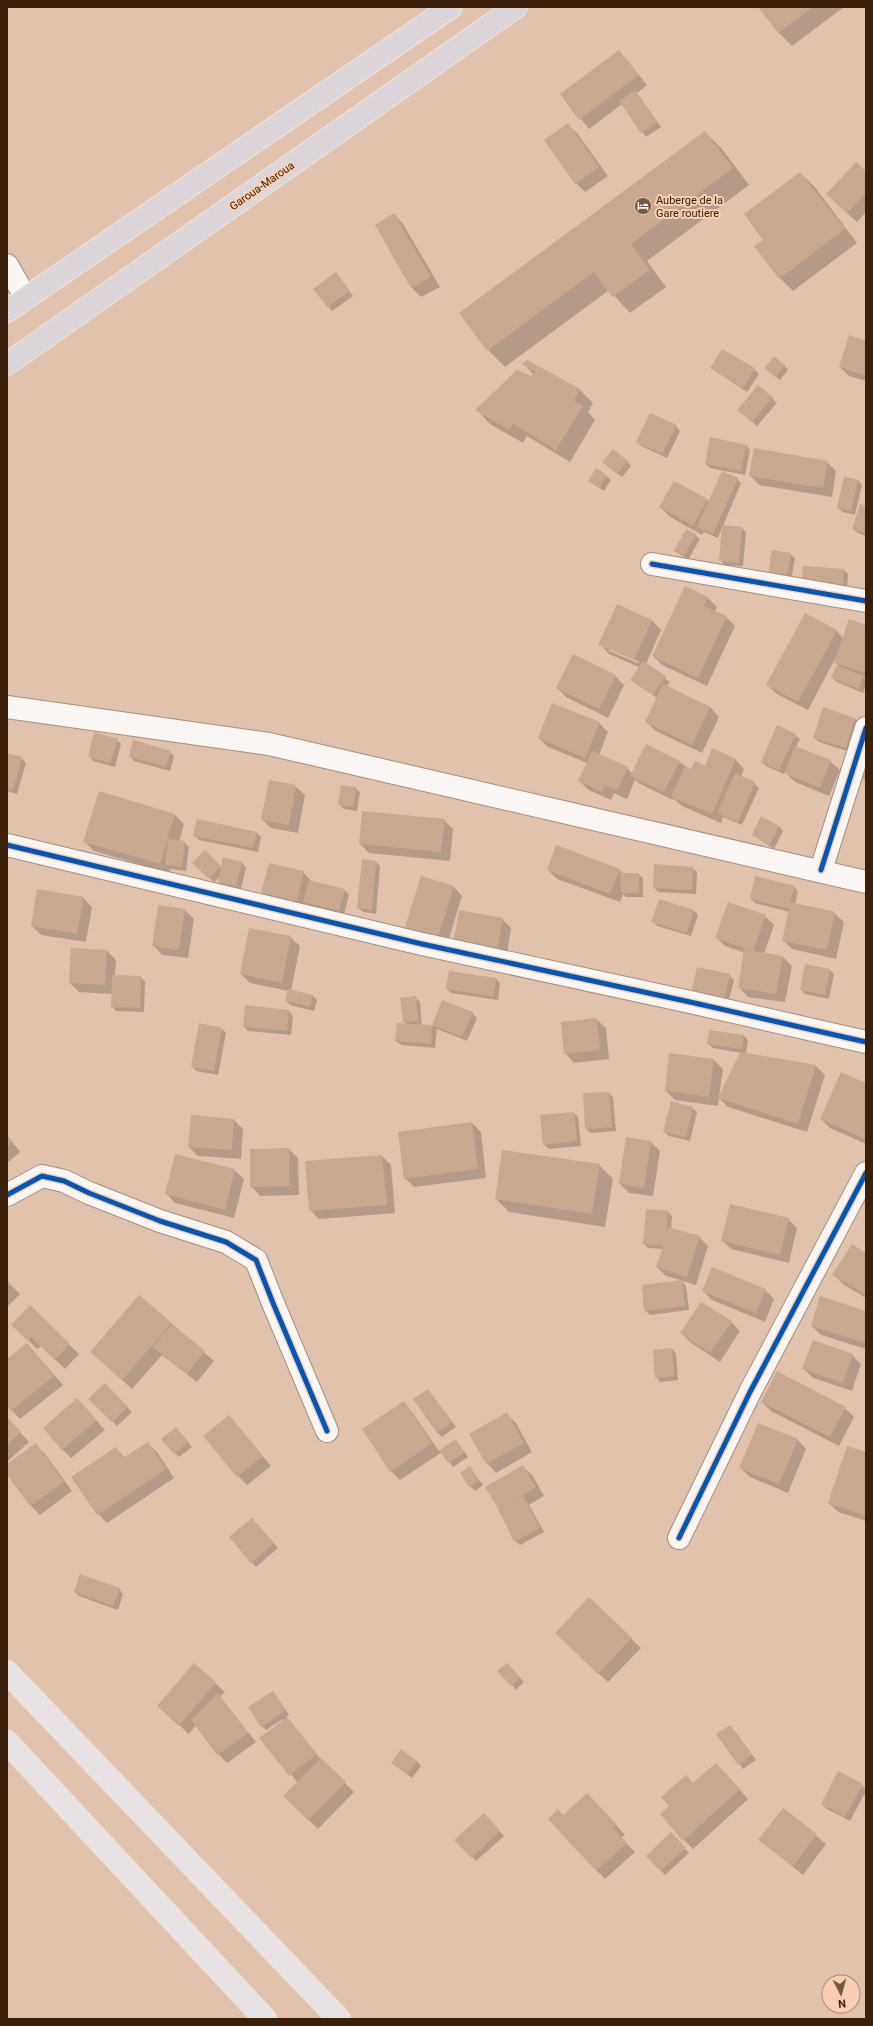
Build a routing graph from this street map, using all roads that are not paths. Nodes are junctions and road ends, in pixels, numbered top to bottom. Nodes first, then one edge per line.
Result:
1 (450, 7) edge
2 (516, 7) edge
3 (7, 265) edge
4 (26, 298) junction
5 (7, 311) edge
6 (7, 364) edge
7 (652, 564) dead end
8 (866, 601) edge
9 (7, 707) edge
10 (866, 728) edge
11 (7, 845) edge
12 (821, 870) junction
13 (866, 882) edge
14 (866, 1042) edge
15 (866, 1173) edge
16 (7, 1195) edge
17 (327, 1431) dead end
18 (679, 1538) dead end
19 (7, 1672) edge
20 (7, 1742) edge
21 (265, 2019) edge
22 (339, 2019) edge

1 - 4 highway
2 - 6 highway, Garoua-Maroua
3 - 4 street
4 - 5 highway
7 - 8 street
9 - 12 street
10 - 12 street
11 - 14 street
12 - 13 street
15 - 18 street
16 - 17 street
19 - 22 main road
20 - 21 main road

